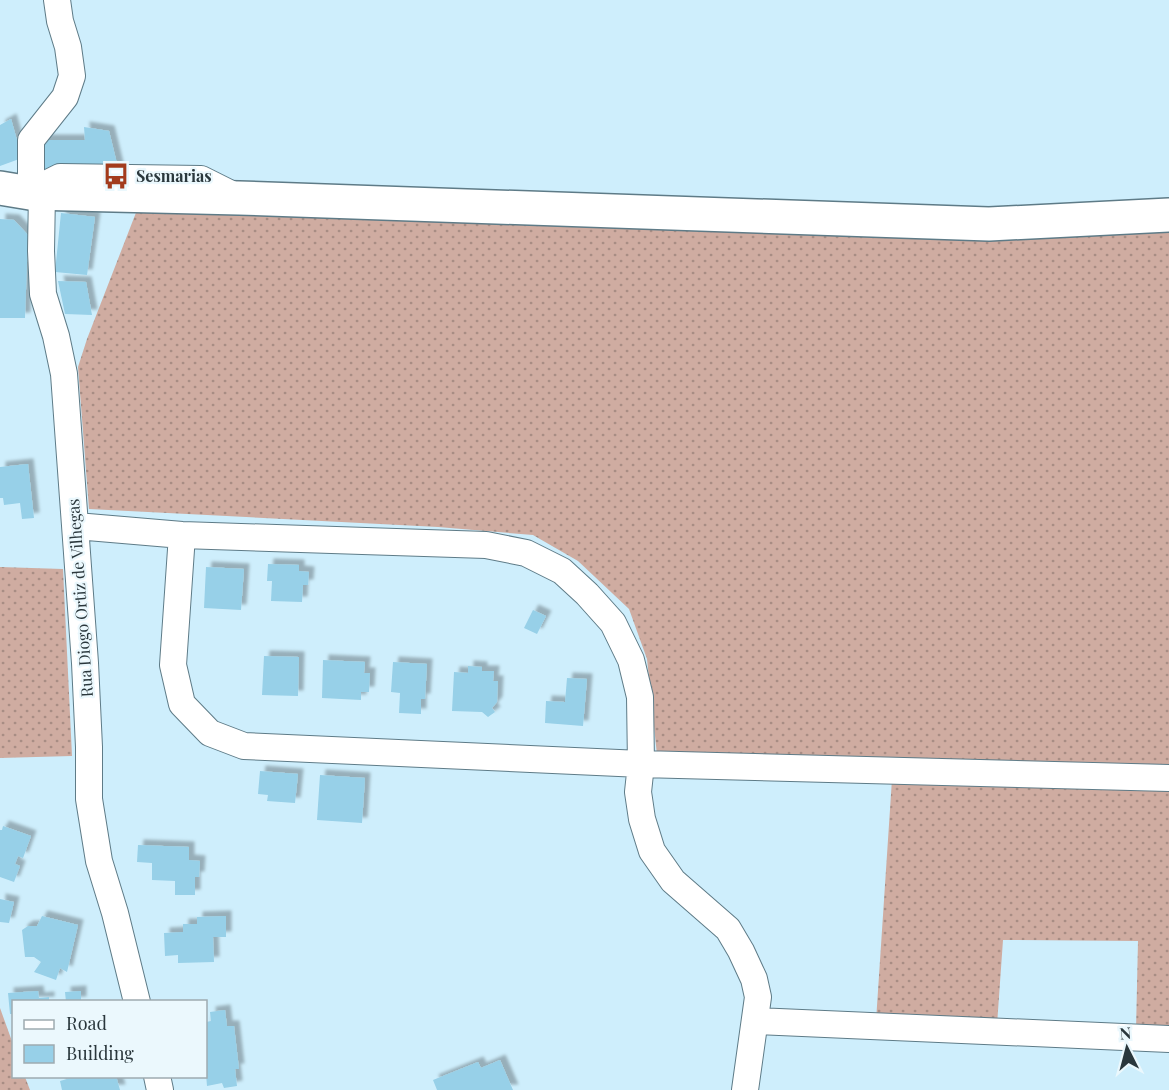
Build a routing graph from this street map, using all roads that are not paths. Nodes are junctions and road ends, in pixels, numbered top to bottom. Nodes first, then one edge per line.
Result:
1 (57, 0) edge
2 (24, 191) edge
3 (1169, 215) edge
4 (76, 526) junction
5 (182, 535) junction
6 (641, 764) junction
7 (1169, 778) edge
8 (137, 1000) edge
9 (755, 1022) junction
10 (1169, 1039) edge
11 (746, 1090) edge

1 - 2 street, Rua Diogo Ortiz de Vilhegas
2 - 3 main road
2 - 4 street, Rua Diogo Ortiz de Vilhegas
4 - 5 street
4 - 8 street, Rua Diogo Ortiz de Vilhegas
5 - 6 street
5 - 6 street
6 - 7 street
6 - 9 street
9 - 10 street
9 - 11 street

